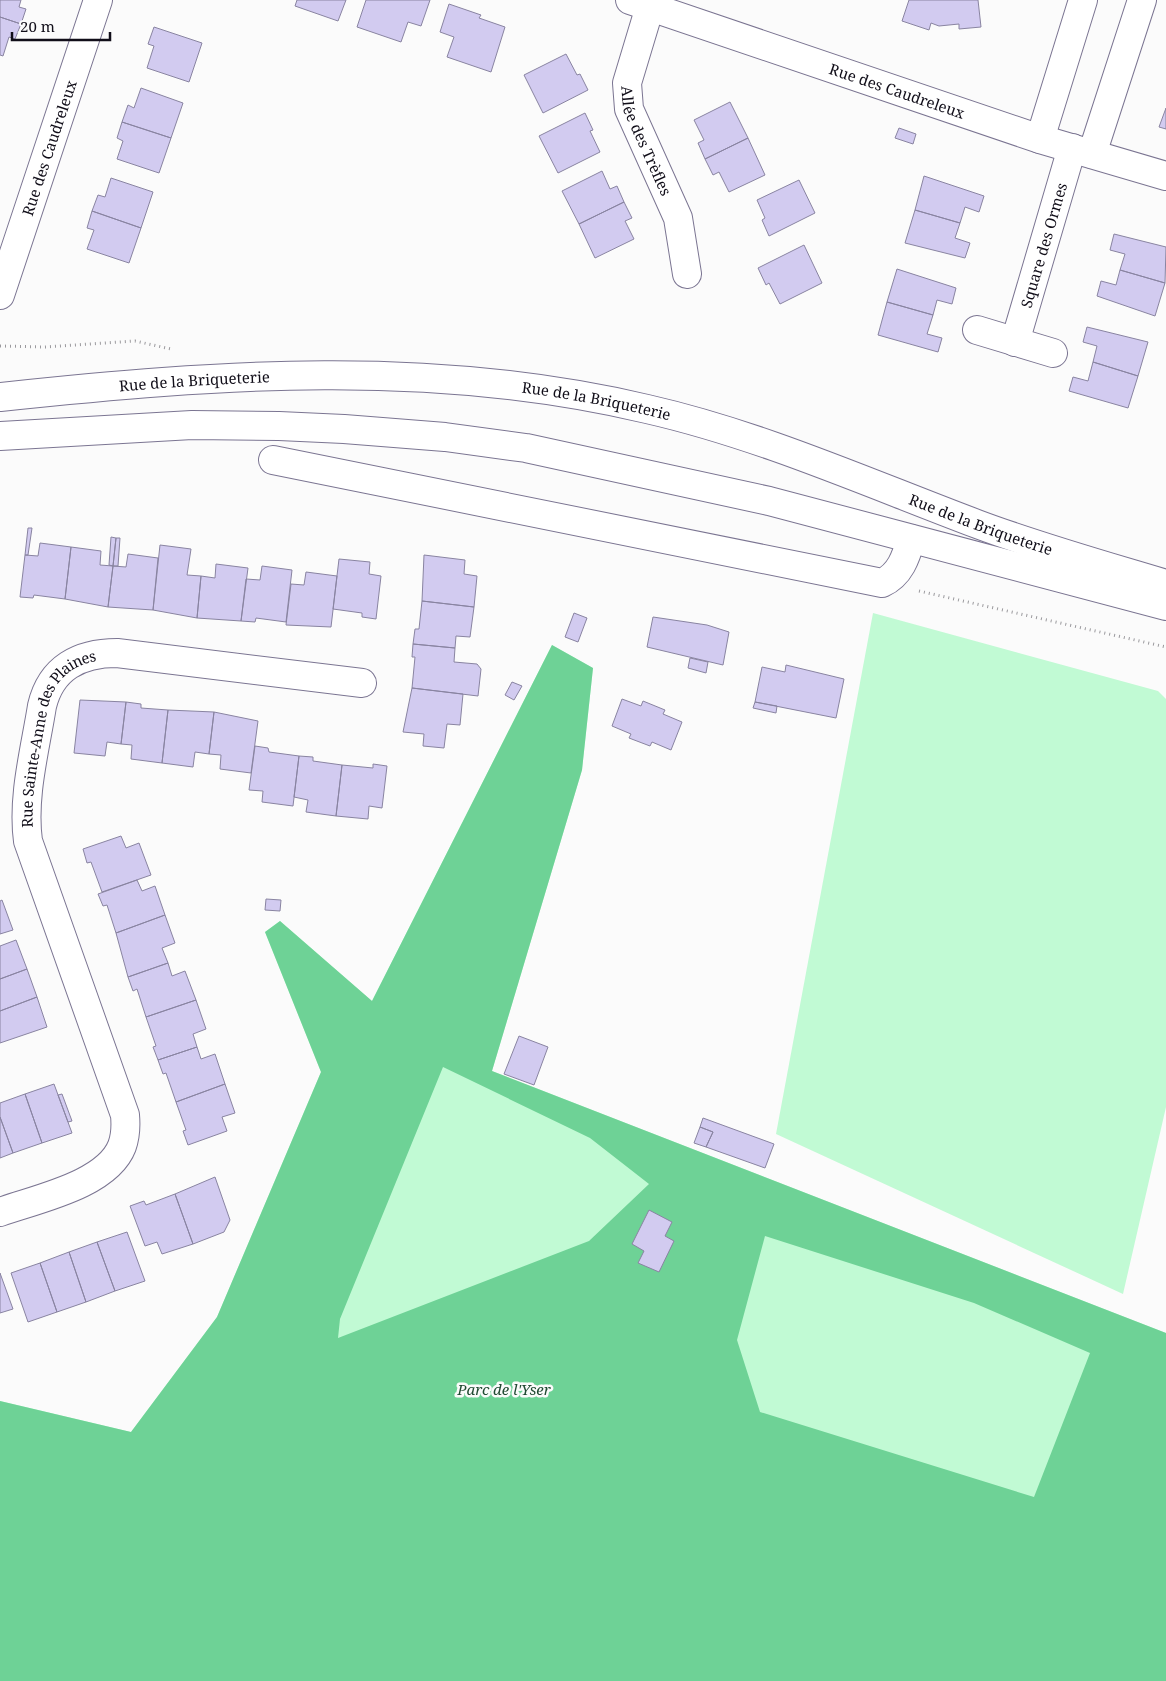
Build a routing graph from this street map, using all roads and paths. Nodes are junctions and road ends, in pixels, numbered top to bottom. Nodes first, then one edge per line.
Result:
1 (98, 0) edge
2 (1083, 0) edge
3 (1142, 0) edge
4 (644, 2) edge
5 (1040, 139) junction
6 (1082, 151) junction
7 (1166, 176) edge
8 (687, 274) dead end
9 (0, 295) edge
10 (977, 330) dead end
11 (1015, 342) junction
12 (0, 346) edge
13 (173, 350) dead end
14 (1053, 353) dead end
15 (0, 397) edge
16 (0, 436) edge
17 (273, 460) dead end
18 (872, 483) junction
19 (911, 539) junction
20 (1026, 540) junction
21 (882, 583) junction
22 (1166, 584) edge
23 (1166, 606) edge
24 (1166, 647) edge
25 (362, 683) dead end
26 (0, 1212) edge

1 - 9 street, Rue des Caudreleux
2 - 5 street
3 - 6 street, Square des Ormes
4 - 5 street, Rue des Caudreleux
4 - 8 street, Allée des Trèfles
5 - 6 street, Rue des Caudreleux
6 - 7 street, Rue des Caudreleux
6 - 11 street, Square des Ormes
10 - 11 street
11 - 14 street
12 - 13 path
15 - 18 street, Rue de la Briqueterie
16 - 19 street, Rue de la Briqueterie
17 - 21 street
18 - 19 street
18 - 20 street, Rue de la Briqueterie
19 - 20 street
19 - 21 street
19 - 23 street, Rue de la Briqueterie
20 - 22 street, Rue de la Briqueterie
21 - 24 path
25 - 26 street, Rue Sainte-Anne des Plaines

